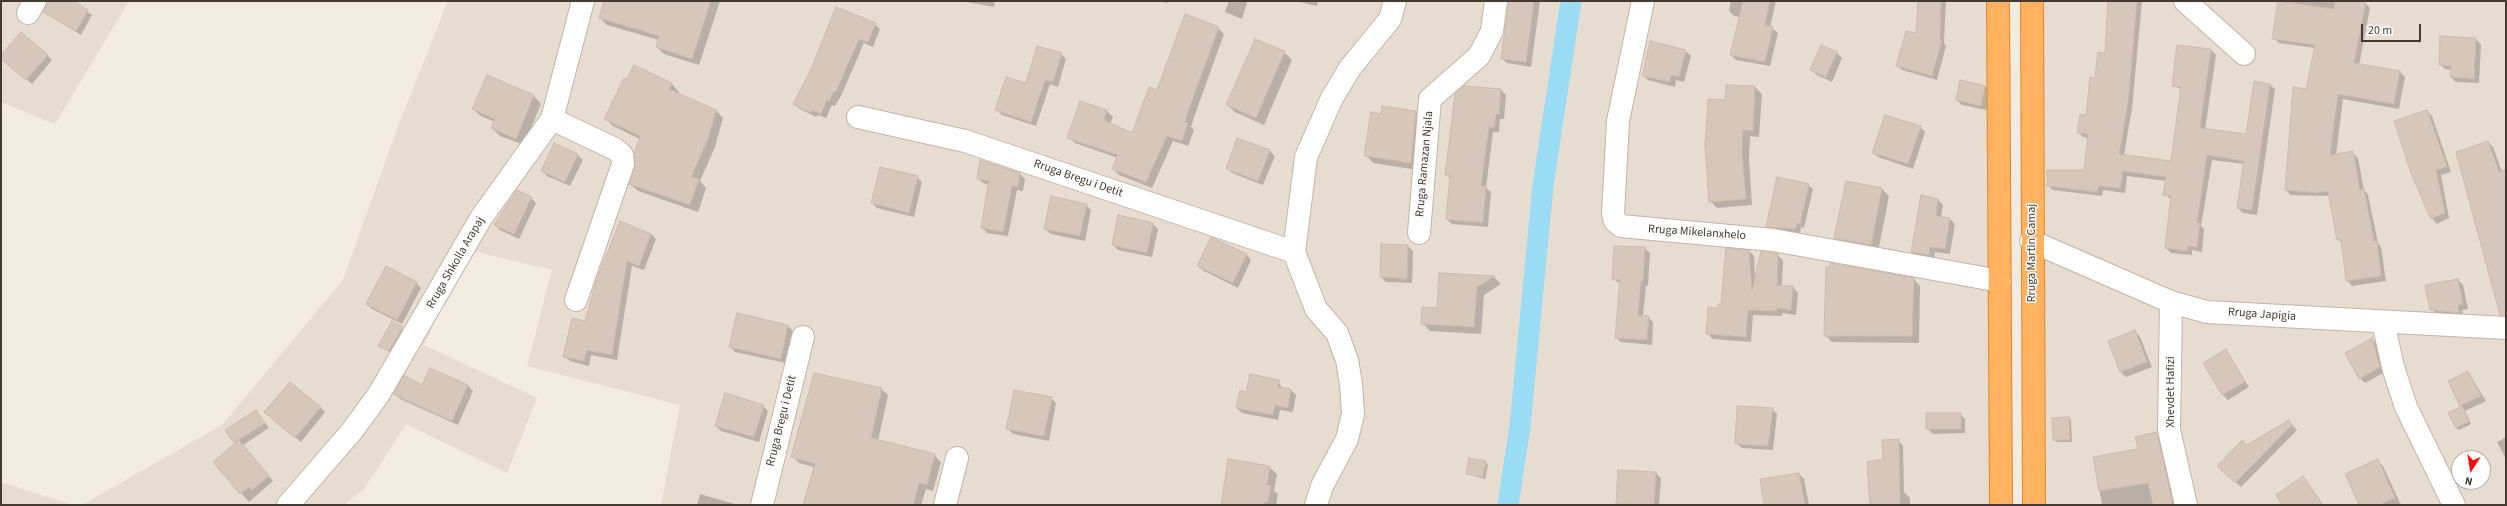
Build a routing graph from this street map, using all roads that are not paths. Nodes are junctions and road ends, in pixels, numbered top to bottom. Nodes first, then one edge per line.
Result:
1 (583, 1) edge
2 (1395, 1) edge
3 (1496, 1) edge
4 (1643, 1) edge
5 (1998, 1) edge
6 (2032, 1) edge
7 (2185, 1) edge
8 (2244, 54) dead end
9 (858, 117) dead end
10 (552, 118) junction
11 (1419, 232) dead end
12 (2031, 241) junction
13 (1294, 252) junction
14 (2000, 281) junction
15 (576, 300) dead end
16 (2172, 302) junction
17 (2383, 322) junction
18 (2506, 328) edge
19 (803, 337) dead end
20 (957, 458) dead end
21 (288, 505) edge
22 (762, 505) edge
23 (945, 505) edge
24 (1316, 505) edge
25 (2001, 505) edge
26 (2034, 505) edge
27 (2186, 505) edge
28 (2454, 505) edge

1 - 10 street, Rruga Shkolla Arapaj
2 - 13 street
3 - 11 street, Rruga Ramazan Njala
4 - 14 street, Rruga Mikelanxhelo
5 - 14 highway
6 - 12 highway, Rruga Martin Camaj
7 - 8 street
9 - 13 street, Rruga Bregu i Detit
10 - 15 street
10 - 21 street, Rruga Shkolla Arapaj
12 - 16 street, Rruga Japigia
12 - 26 highway, Rruga Martin Camaj
13 - 24 street
14 - 25 highway
16 - 17 street, Rruga Japigia
16 - 27 street, Xhevdet Hafizi
17 - 18 street, Rruga Japigia
17 - 28 street
19 - 22 street, Rruga Bregu i Detit
20 - 23 street

